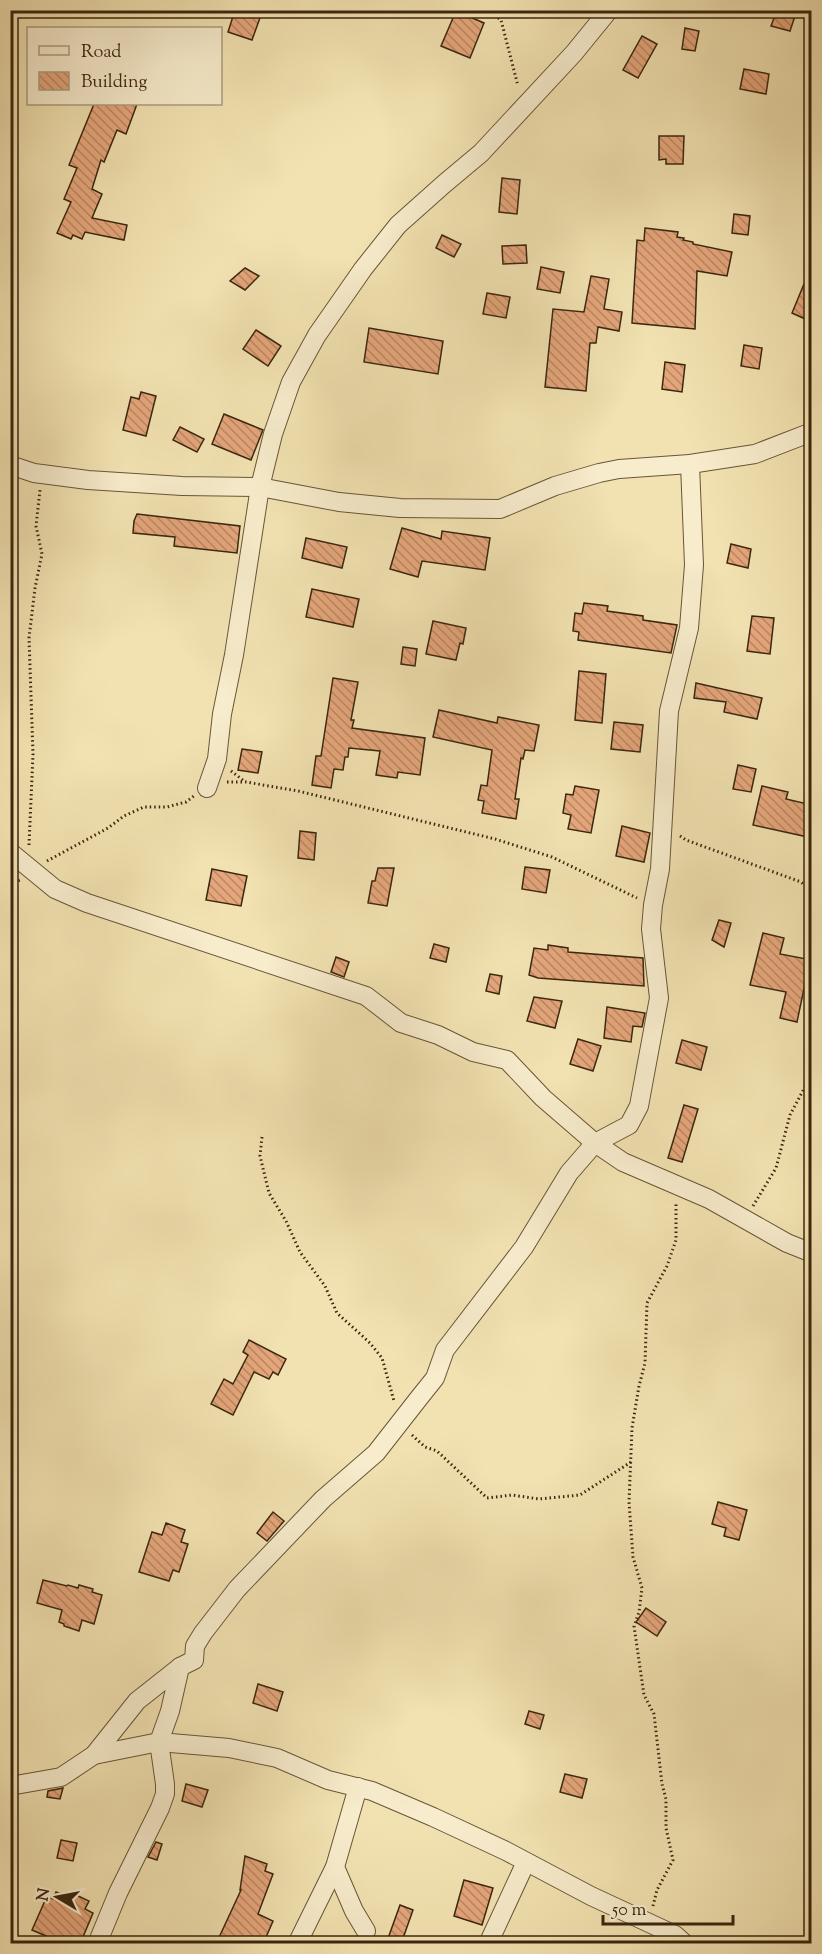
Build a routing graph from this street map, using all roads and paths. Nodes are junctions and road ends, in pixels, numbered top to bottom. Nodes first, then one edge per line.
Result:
1 (487, 10) edge
2 (609, 10) edge
3 (523, 106) junction
4 (812, 432) edge
5 (690, 464) junction
6 (10, 465) edge
7 (44, 474) junction
8 (260, 487) junction
9 (207, 788) junction
10 (663, 821) junction
11 (10, 852) edge
12 (32, 870) junction
13 (10, 884) edge
14 (812, 891) edge
15 (653, 905) junction
16 (812, 1068) edge
17 (262, 1137) dead end
18 (595, 1143) junction
19 (677, 1186) junction
20 (746, 1219) junction
21 (812, 1253) edge
22 (401, 1421) junction
23 (631, 1462) junction
24 (180, 1667) junction
25 (159, 1742) junction
26 (94, 1755) junction
27 (10, 1786) edge
28 (358, 1787) junction
29 (526, 1862) junction
30 (335, 1867) junction
31 (648, 1923) junction
32 (366, 1931) dead end
33 (97, 1944) edge
34 (297, 1944) edge
35 (488, 1944) edge
36 (685, 1944) edge

1 - 3 path
2 - 3 street
3 - 8 street
4 - 5 street
5 - 8 street
5 - 10 street
6 - 7 street
7 - 8 street
7 - 12 path
8 - 9 street
9 - 12 path
9 - 15 path
10 - 14 path
10 - 15 street
11 - 12 street
12 - 13 path
12 - 18 street
15 - 18 street
16 - 20 path
17 - 22 path
18 - 19 street
18 - 22 street
19 - 20 street
19 - 23 path
20 - 21 street
22 - 23 path
22 - 24 street
23 - 31 path
24 - 25 street
24 - 26 street
25 - 26 street
25 - 28 street
25 - 33 street
26 - 27 street
28 - 29 street
28 - 30 street
29 - 31 street
29 - 35 street
30 - 32 street
30 - 34 street
31 - 36 street

